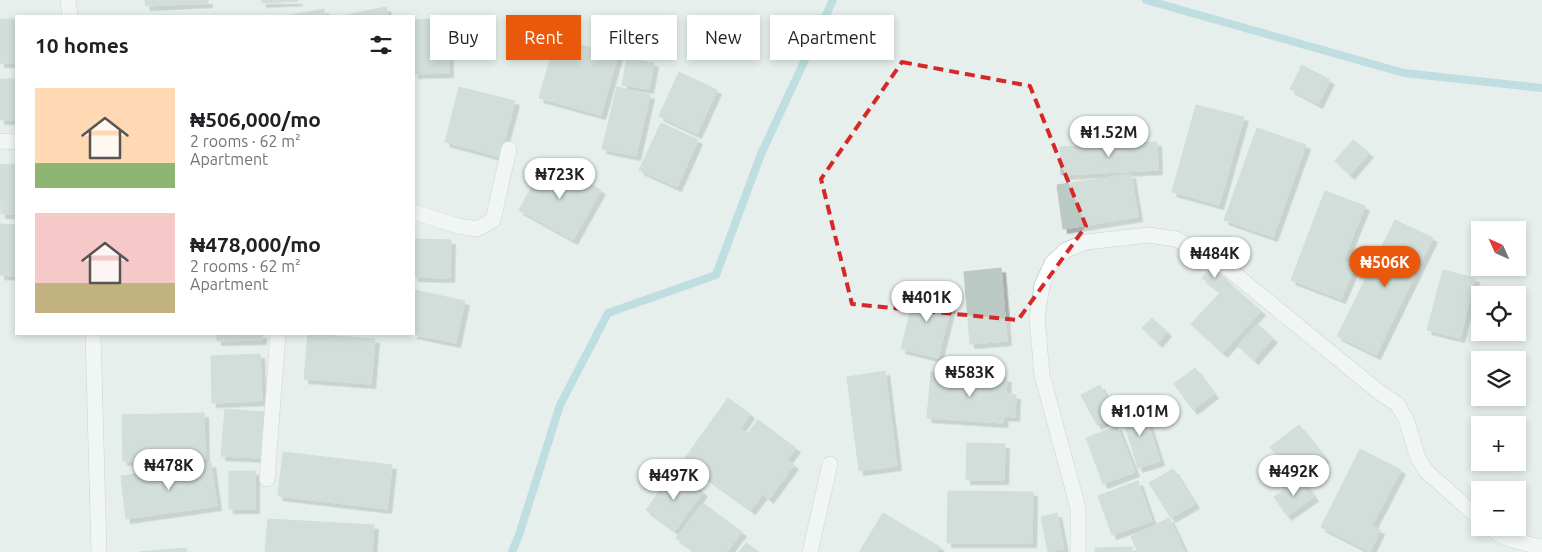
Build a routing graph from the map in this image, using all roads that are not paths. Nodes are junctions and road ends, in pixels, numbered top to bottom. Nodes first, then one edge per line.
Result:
1 (68, 0) edge
2 (70, 15) edge
3 (0, 141) edge
4 (15, 142) edge
5 (509, 149) dead end
6 (415, 212) edge
7 (93, 335) edge
8 (278, 335) edge
9 (830, 464) dead end
10 (267, 479) dead end
11 (1471, 511) edge
12 (1504, 536) edge
13 (1542, 547) edge
14 (99, 552) edge
15 (810, 552) edge
16 (1078, 552) edge

1 - 2 street
3 - 4 street
5 - 6 street
7 - 14 street
8 - 10 street
9 - 15 street
11 - 16 street
12 - 13 street

